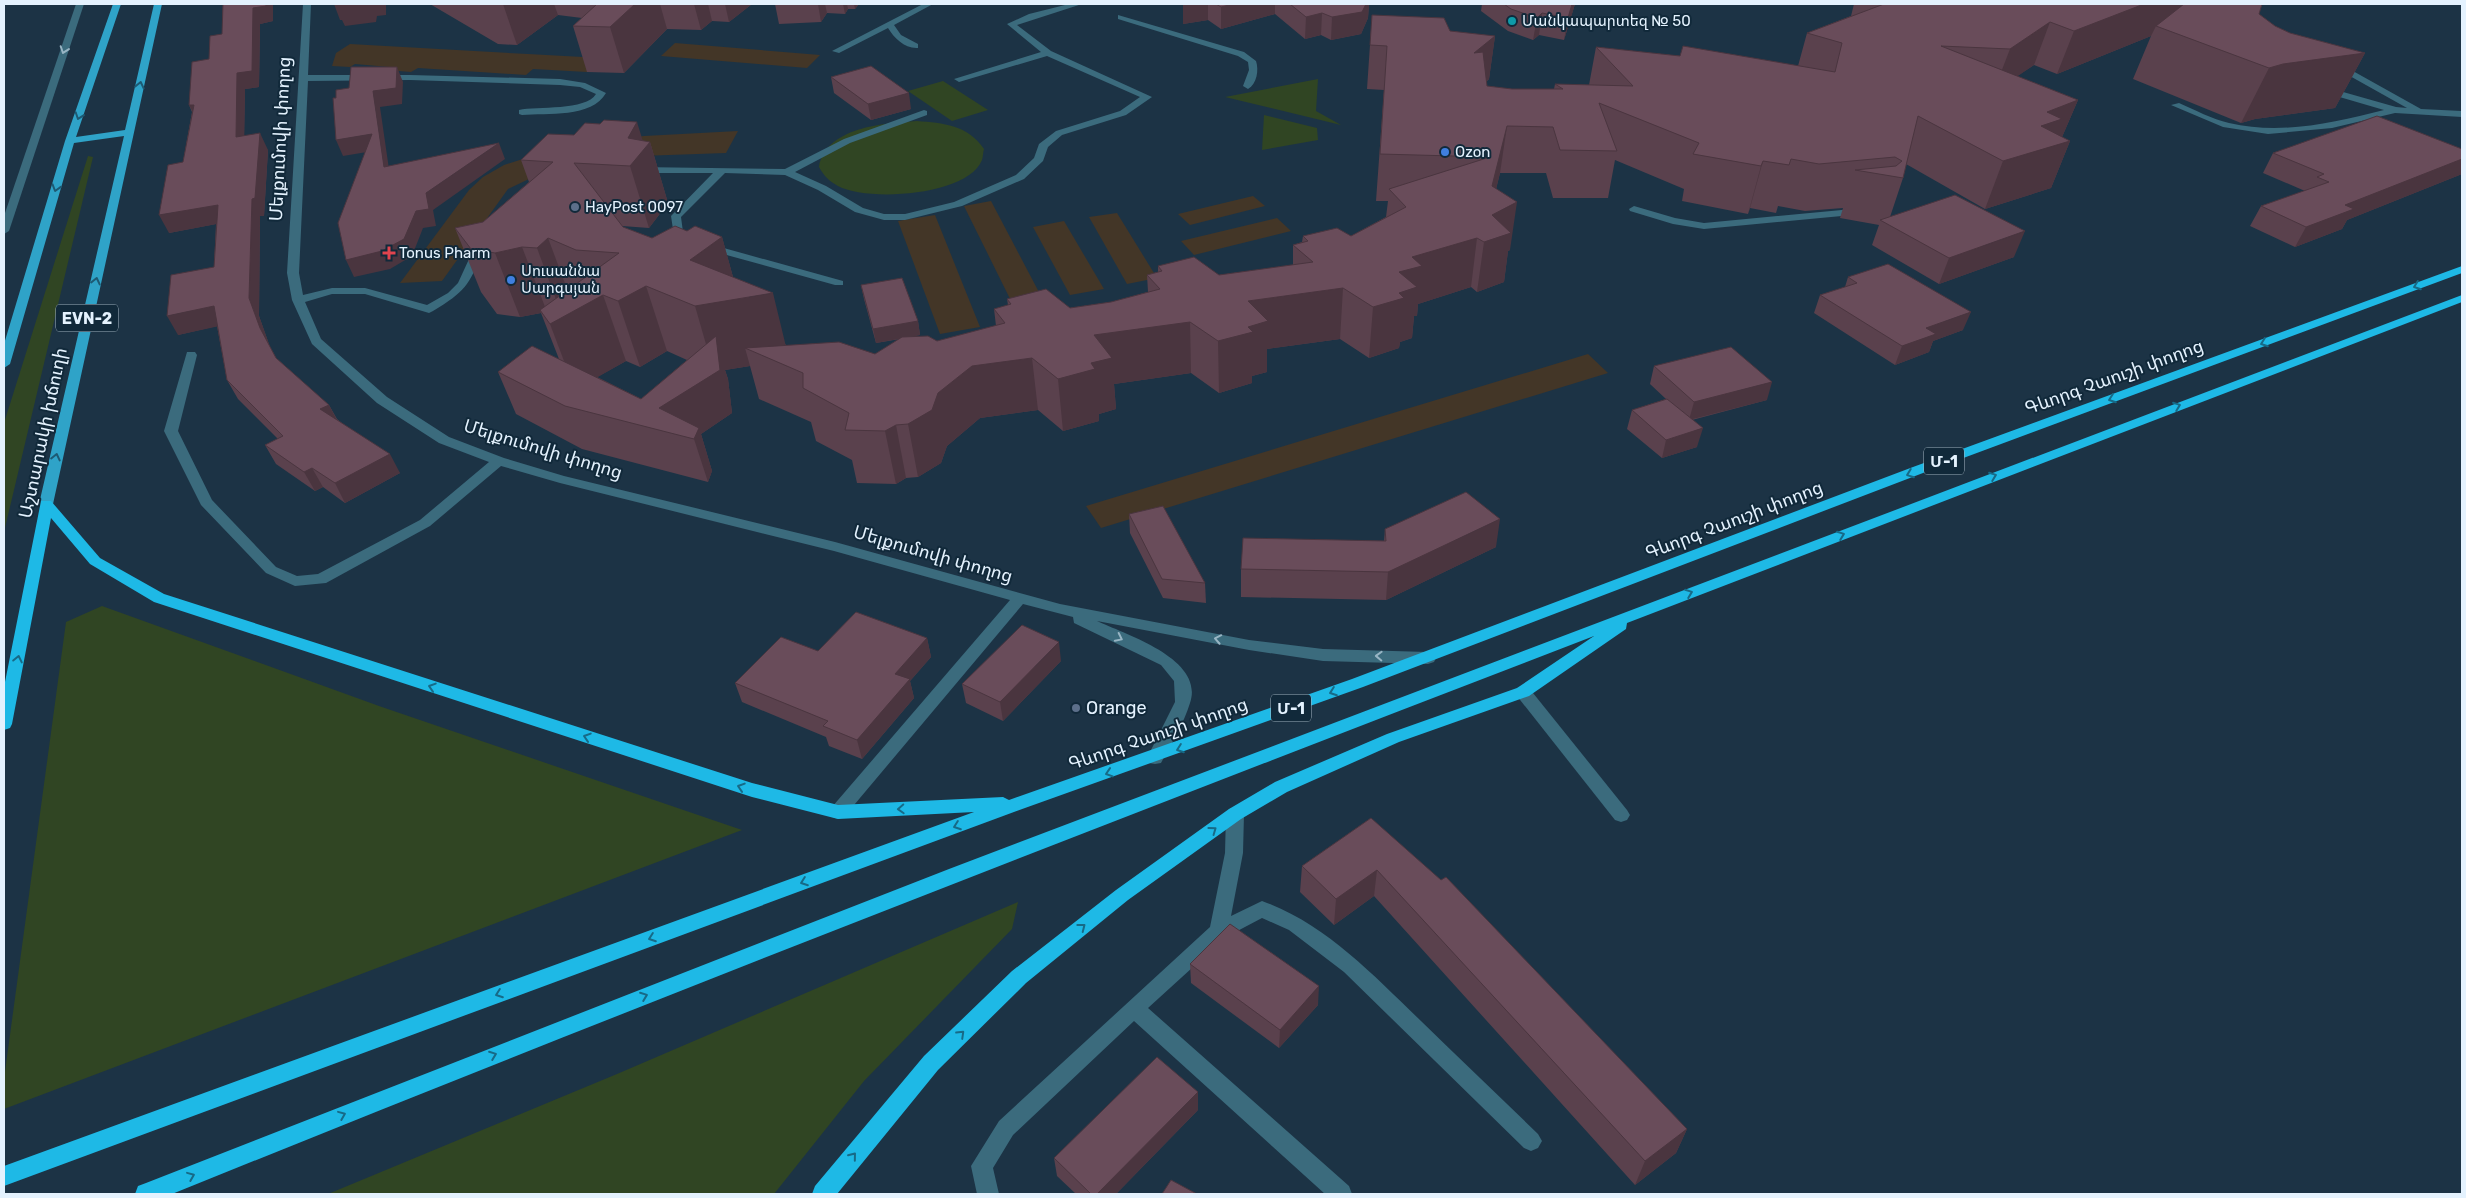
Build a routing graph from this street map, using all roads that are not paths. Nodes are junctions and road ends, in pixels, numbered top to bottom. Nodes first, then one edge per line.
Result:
1 (80, 4) edge
2 (117, 4) edge
3 (158, 4) edge
4 (307, 4) edge
5 (929, 4) edge
6 (1078, 4) edge
7 (1121, 17) dead end
8 (889, 24) junction
9 (915, 46) dead end
10 (836, 51) dead end
11 (1048, 53) junction
12 (2324, 57) edge
13 (304, 78) junction
14 (958, 79) dead end
15 (1248, 86) dead end
16 (2314, 87) edge
17 (2176, 105) dead end
18 (2396, 110) junction
19 (522, 112) dead end
20 (2422, 112) junction
21 (924, 113) dead end
22 (2462, 114) edge
23 (129, 132) junction
24 (70, 141) junction
25 (629, 170) edge
26 (722, 170) junction
27 (787, 172) junction
28 (1634, 208) dead end
29 (1879, 209) dead end
30 (4, 231) edge
31 (483, 241) edge
32 (2462, 270) edge
33 (839, 283) dead end
34 (2462, 298) edge
35 (298, 300) junction
36 (191, 355) dead end
37 (4, 364) edge
38 (499, 461) junction
39 (46, 504) junction
40 (1019, 599) junction
41 (1060, 609) junction
42 (1644, 610) junction
43 (1428, 658) junction
44 (1523, 692) junction
45 (4, 724) edge
46 (1155, 758) junction
47 (1019, 803) junction
48 (838, 812) junction
49 (1235, 814) junction
50 (1621, 815) dead end
51 (1219, 931) junction
52 (1134, 1008) junction
53 (1531, 1141) dead end
54 (4, 1176) edge
55 (146, 1194) edge
56 (823, 1194) edge
57 (988, 1194) edge
58 (1341, 1194) edge

1 -> 30 street
2 -> 24 main road
23 -> 3 main road, Աշտարակի խճուղի / EVN-2
4 - 13 street, Մելքումովի փողոց
5 - 8 street
6 - 11 street
7 - 15 street
8 - 9 street
8 - 10 street
11 - 14 street
11 - 27 street
12 - 20 street
13 - 19 street
13 - 35 street, Մելքումովի փողոց
16 - 18 street
17 - 18 street
18 - 20 street
20 - 22 street
21 - 27 street
23 - 24 main road
39 -> 23 main road, Աշտարակի խճուղի / EVN-2
24 -> 37 main road
25 - 26 street
26 - 27 street
26 - 33 street
28 - 29 street
31 - 35 street
32 -> 43 highway, Գևորգ Չաուշի փողոց / Մ-1
42 -> 34 highway, Մ-1
35 - 38 street, Մելքումովի փողոց
36 - 38 street
38 - 40 street, Մելքումովի փողոց
45 -> 39 highway, Աշտարակի խճուղի / EVN-2
48 -> 39 highway
40 - 41 street, Մելքումովի փողոց
40 - 48 street
43 -> 41 street, Մելքումովի փողոց
41 -> 46 street, Մելքումովի փողոց
42 - 44 highway
55 -> 42 highway
43 -> 46 highway, Գևորգ Չաուշի փողոց / Մ-1
44 - 49 highway
44 - 50 street
46 -> 47 highway, Գևորգ Չաուշի փողոց / Մ-1
47 -> 48 highway
47 -> 54 highway
49 - 51 street
56 -> 49 highway
51 - 52 street
51 - 53 street
52 - 57 street
52 - 58 street

